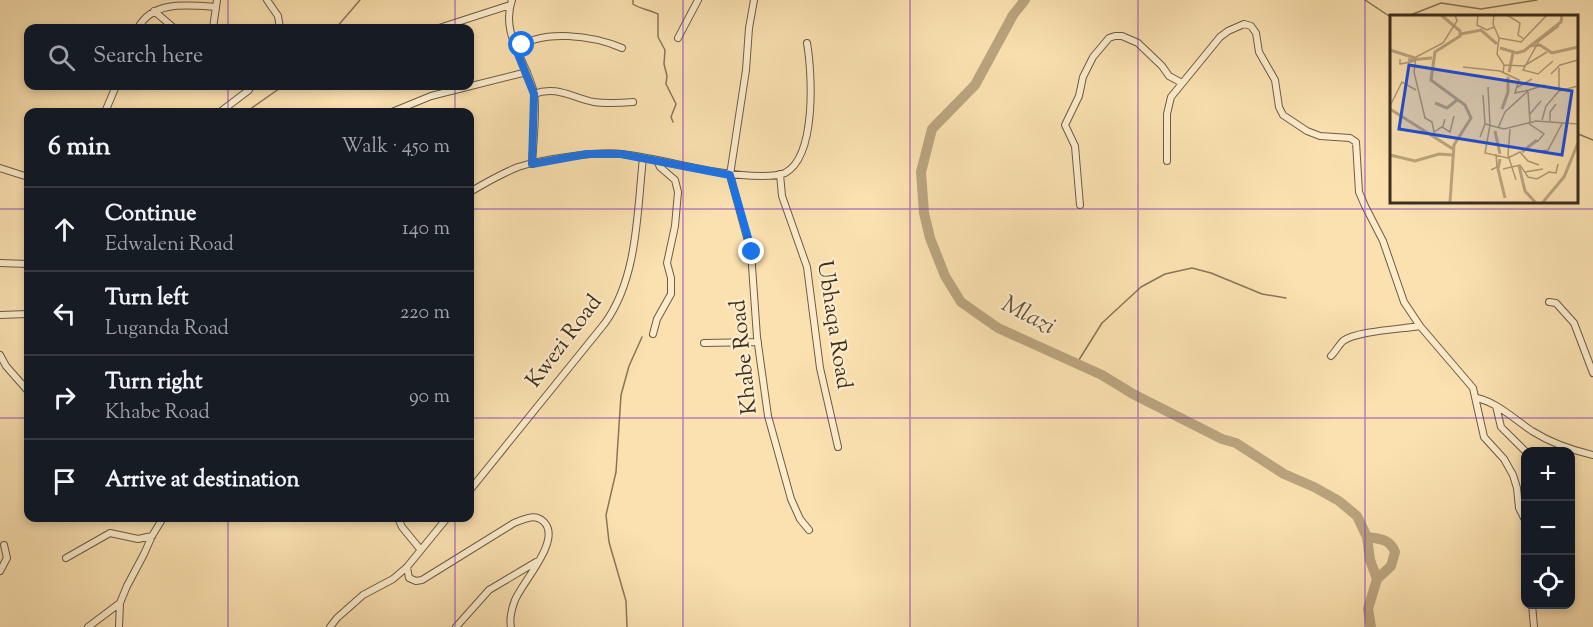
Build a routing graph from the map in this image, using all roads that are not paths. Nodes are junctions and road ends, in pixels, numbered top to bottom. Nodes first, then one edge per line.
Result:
1 (267, 0) edge
2 (698, 0) edge
3 (754, 0) edge
4 (511, 2) edge
5 (216, 3) edge
6 (154, 11) junction
7 (140, 24) edge
8 (169, 24) edge
9 (213, 24) edge
10 (279, 24) edge
11 (450, 24) edge
12 (678, 38) dead end
13 (807, 43) dead end
14 (622, 48) dead end
15 (516, 49) junction
16 (527, 72) junction
17 (1182, 83) junction
18 (474, 85) edge
19 (114, 90) edge
20 (249, 90) edge
21 (455, 90) edge
22 (534, 94) junction
23 (633, 102) dead end
24 (107, 108) edge
25 (225, 108) edge
26 (402, 108) edge
27 (643, 158) junction
28 (657, 161) junction
29 (1167, 161) dead end
30 (532, 164) junction
31 (0, 168) edge
32 (780, 174) junction
33 (24, 175) edge
34 (730, 175) junction
35 (474, 190) edge
36 (1080, 205) dead end
37 (0, 262) edge
38 (24, 264) edge
39 (1549, 302) dead end
40 (24, 314) edge
41 (0, 315) edge
42 (1420, 326) junction
43 (653, 333) dead end
44 (758, 342) junction
45 (704, 343) dead end
46 (0, 355) edge
47 (1331, 357) dead end
48 (1593, 373) edge
49 (24, 386) edge
50 (1476, 398) junction
51 (1496, 406) junction
52 (838, 447) dead end
53 (1521, 447) edge
54 (1593, 455) edge
55 (474, 485) edge
56 (1521, 512) edge
57 (161, 522) edge
58 (400, 522) edge
59 (444, 522) edge
60 (809, 530) dead end
61 (152, 536) junction
62 (4, 545) dead end
63 (420, 549) junction
64 (66, 558) dead end
65 (539, 561) junction
66 (407, 567) junction
67 (0, 571) edge
68 (120, 603) junction
69 (1532, 609) edge
70 (88, 627) edge
71 (119, 627) edge
72 (330, 627) edge
73 (456, 627) edge
74 (511, 627) edge
75 (1534, 627) edge

1 - 10 street
2 - 12 street
3 - 34 street
4 - 11 street
4 - 15 street
5 - 6 street
5 - 9 street
6 - 7 street
6 - 8 street
13 - 32 street
14 - 15 street
15 - 16 street
16 - 18 street
16 - 22 street
17 - 29 street
17 - 36 street
17 - 42 street
19 - 24 street
20 - 25 street
21 - 26 street
22 - 23 street
22 - 30 street
27 - 28 street
27 - 30 street
27 - 55 street, Kwezi Road
28 - 34 street
28 - 43 street
30 - 35 street
31 - 33 street
32 - 34 street
32 - 52 street, Ubhaqa Road
34 - 44 street, Khabe Road
37 - 38 street
39 - 48 street
40 - 41 street
42 - 47 street
42 - 50 street
44 - 45 street
44 - 60 street, Khabe Road
46 - 49 street
50 - 51 street
50 - 56 street
51 - 53 street
51 - 54 street
57 - 61 street
58 - 63 street
59 - 63 street
61 - 64 street
61 - 68 street
62 - 67 street
63 - 66 street
65 - 66 street
65 - 73 street
65 - 74 street
66 - 72 street
68 - 70 street
68 - 71 street
69 - 75 street

